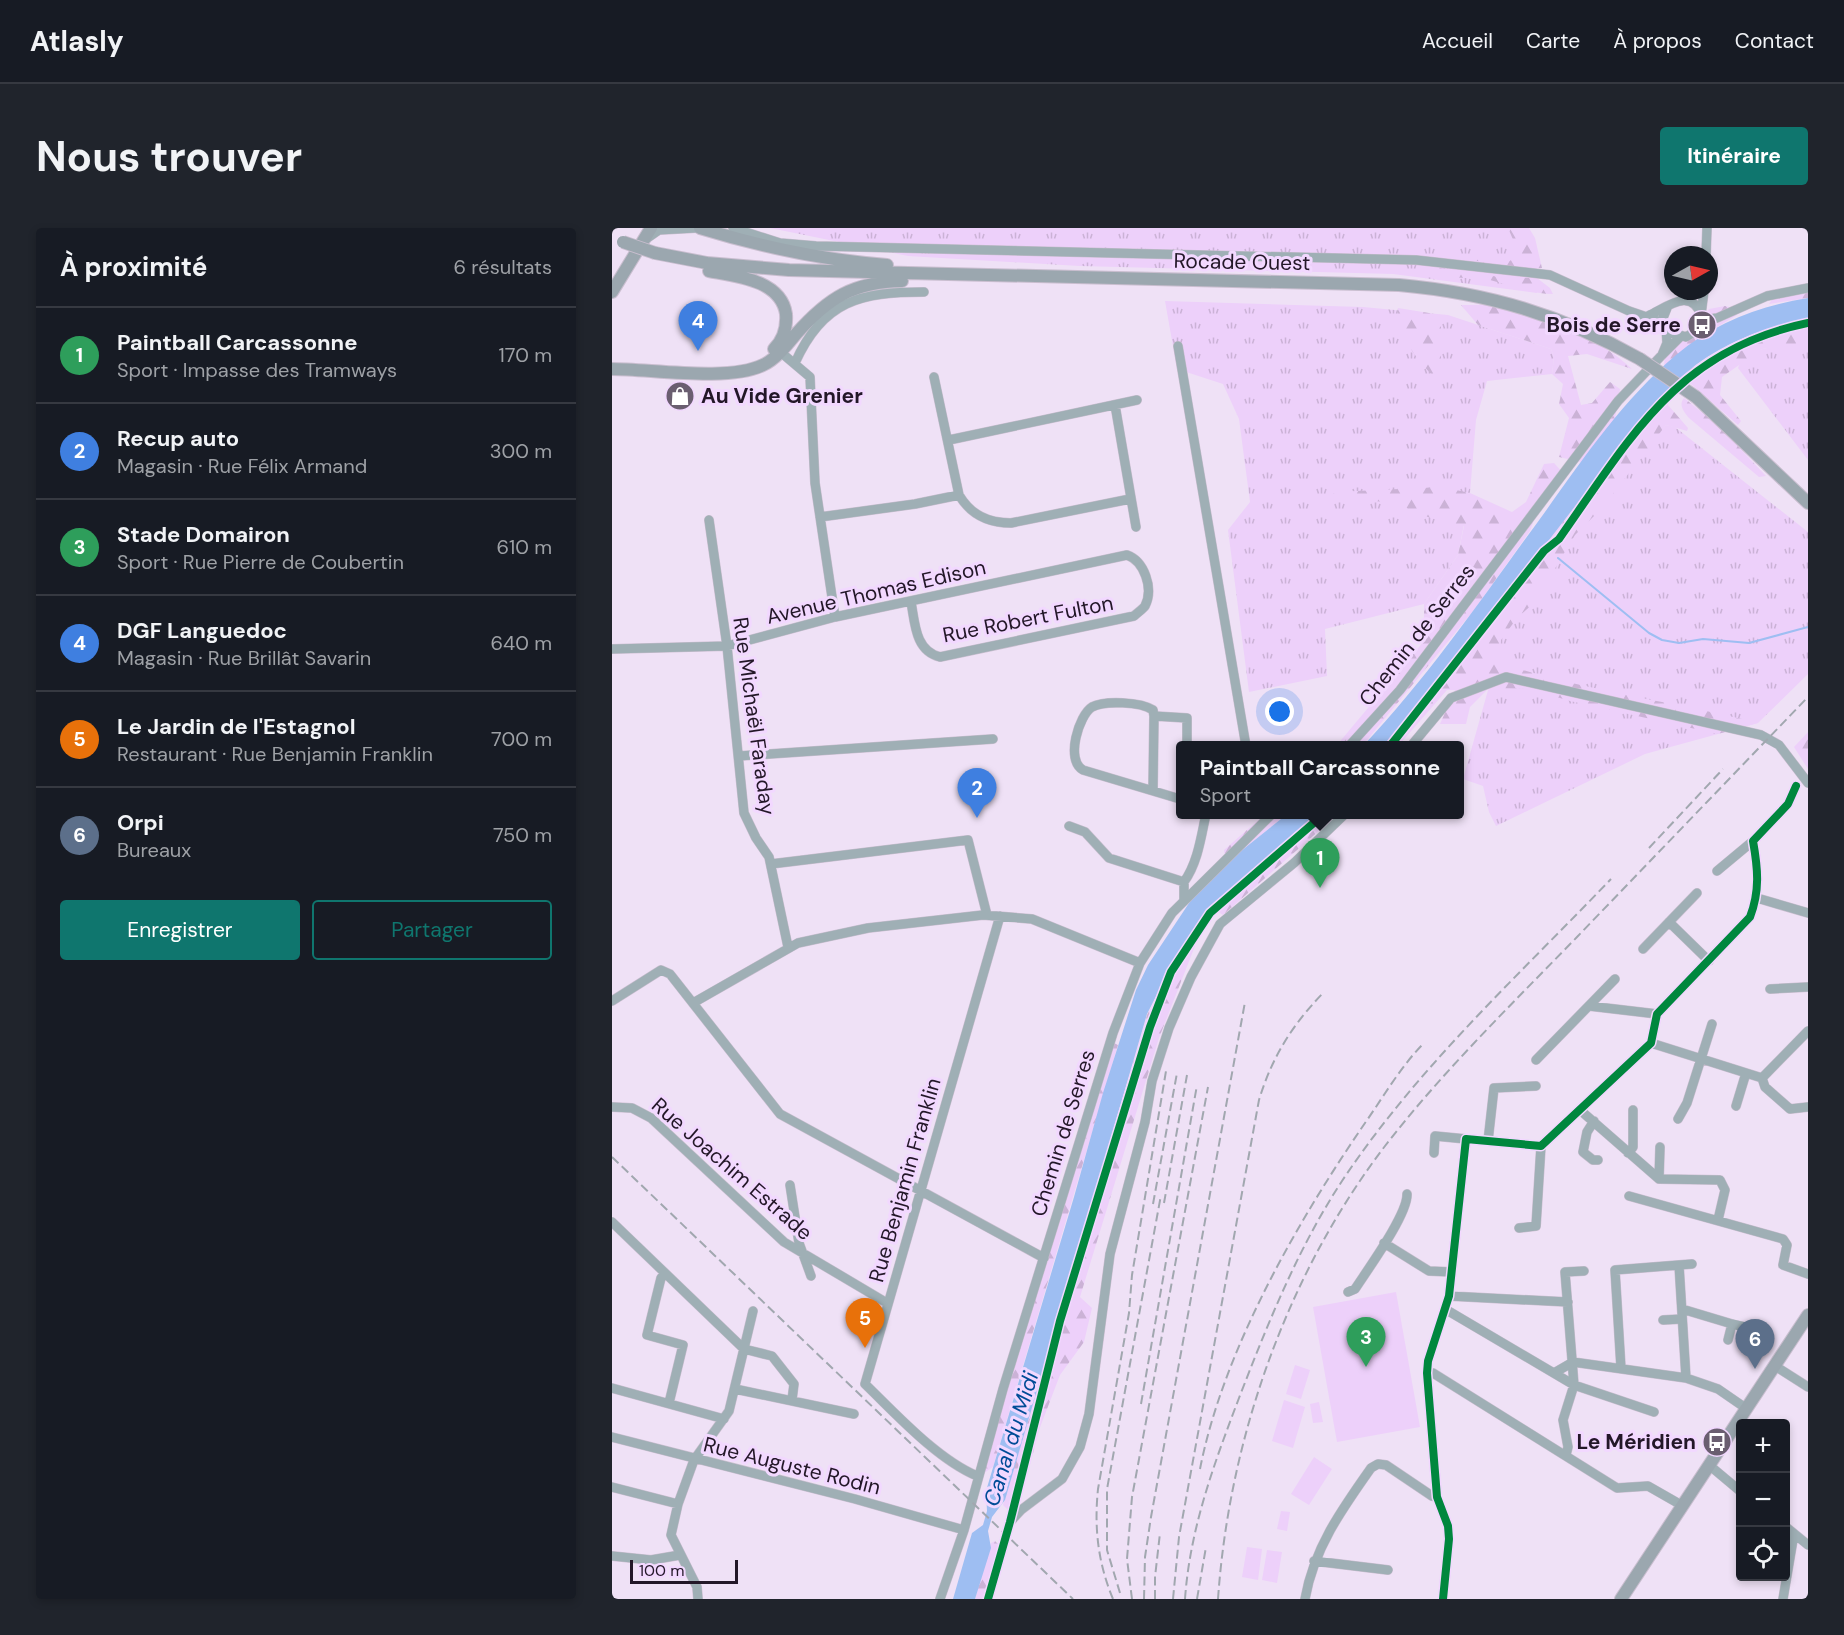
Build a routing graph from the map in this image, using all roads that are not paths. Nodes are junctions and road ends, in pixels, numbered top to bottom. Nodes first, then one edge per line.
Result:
1 (651, 228) edge
2 (698, 228) edge
3 (733, 228) edge
4 (1707, 228) edge
5 (617, 240) edge
6 (642, 243) junction
7 (1706, 246) edge
8 (675, 258) junction
9 (948, 274) junction
10 (1808, 288) edge
11 (612, 292) edge
12 (924, 292) dead end
13 (1687, 300) joint
14 (1703, 300) edge
15 (1667, 308) junction
16 (1648, 316) junction
17 (1701, 318) junction
18 (1665, 325) junction
19 (1680, 337) junction
20 (1178, 346) dead end
21 (783, 349) junction
22 (1662, 355) junction
23 (795, 363) junction
24 (763, 365) junction
25 (613, 368) edge
26 (749, 368) junction
27 (934, 377) dead end
28 (1137, 400) dead end
29 (1115, 405) junction
30 (949, 440) junction
31 (959, 495) junction
32 (1130, 499) junction
33 (1808, 503) edge
34 (820, 517) junction
35 (709, 520) dead end
36 (1136, 527) dead end
37 (1143, 565) joint
38 (911, 602) junction
39 (835, 617) junction
40 (727, 646) junction
41 (612, 650) edge
42 (1154, 716) junction
43 (993, 739) dead end
44 (1187, 741) edge
45 (1245, 741) edge
46 (1354, 741) edge
47 (1415, 741) edge
48 (739, 756) junction
49 (1808, 783) edge
50 (1796, 786) dead end
51 (1153, 789) junction
52 (1176, 798) edge
53 (1205, 819) edge
54 (1258, 819) edge
55 (1340, 819) edge
56 (1069, 826) dead end
57 (1753, 842) junction
58 (771, 864) junction
59 (1718, 871) dead end
60 (1184, 882) junction
61 (1697, 894) dead end
62 (1757, 898) junction
63 (1184, 900) junction
64 (1808, 913) edge
65 (987, 915) junction
66 (1000, 916) junction
67 (1669, 922) junction
68 (788, 947) junction
69 (1643, 949) dead end
70 (1709, 961) junction
71 (1140, 963) junction
72 (1615, 979) dead end
73 (1808, 987) edge
74 (1770, 989) dead end
75 (612, 1001) edge
76 (693, 1003) junction
77 (1589, 1006) junction
78 (1657, 1014) junction
79 (1712, 1024) dead end
80 (1808, 1031) edge
81 (1561, 1034) junction
82 (1651, 1042) junction
83 (1569, 1043) dead end
84 (1699, 1058) junction
85 (1536, 1060) dead end
86 (1746, 1073) junction
87 (1762, 1078) junction
88 (1536, 1086) dead end
89 (1736, 1106) dead end
90 (612, 1107) edge
91 (1808, 1107) edge
92 (1580, 1110) junction
93 (1633, 1110) dead end
94 (1678, 1119) dead end
95 (1594, 1121) junction
96 (1466, 1138) junction
97 (1488, 1141) junction
98 (1541, 1146) junction
99 (1660, 1147) dead end
100 (1434, 1153) dead end
101 (1628, 1153) junction
102 (1598, 1160) dead end
103 (1659, 1179) junction
104 (790, 1185) dead end
105 (921, 1192) junction
106 (1407, 1194) dead end
107 (1629, 1196) dead end
108 (1718, 1220) junction
109 (614, 1228) edge
110 (1519, 1228) dead end
111 (1384, 1243) junction
112 (802, 1254) junction
113 (1044, 1258) junction
114 (1692, 1264) dead end
115 (1679, 1265) junction
116 (1452, 1269) junction
117 (1584, 1271) dead end
118 (665, 1273) junction
119 (1808, 1274) edge
120 (811, 1276) dead end
121 (1348, 1292) dead end
122 (1449, 1296) junction
123 (1568, 1302) junction
124 (887, 1303) junction
125 (1445, 1309) junction
126 (753, 1311) dead end
127 (1682, 1314) junction
128 (1808, 1315) edge
129 (1663, 1320) dead end
130 (1732, 1324) junction
131 (1745, 1327) dead end
132 (1728, 1340) dead end
133 (744, 1349) junction
134 (1573, 1362) junction
135 (1775, 1366) junction
136 (1621, 1368) junction
137 (1554, 1372) junction
138 (1427, 1373) junction
139 (1686, 1378) junction
140 (1574, 1385) junction
141 (1808, 1387) edge
142 (612, 1388) edge
143 (735, 1389) junction
144 (792, 1400) junction
145 (669, 1403) junction
146 (1747, 1409) junction
147 (1654, 1412) dead end
148 (854, 1414) dead end
149 (724, 1419) junction
150 (612, 1437) edge
151 (1566, 1455) junction
152 (694, 1460) junction
153 (1709, 1465) junction
154 (977, 1476) junction
155 (612, 1487) edge
156 (1736, 1488) edge
157 (1437, 1497) junction
158 (678, 1504) junction
159 (1683, 1506) junction
160 (963, 1530) junction
161 (1790, 1531) edge
162 (1794, 1534) junction
163 (1808, 1545) edge
164 (612, 1556) edge
165 (680, 1556) junction
166 (1314, 1561) junction
167 (1388, 1570) dead end
168 (698, 1599) edge
169 (940, 1599) edge
170 (988, 1599) edge
171 (1305, 1599) edge
172 (1443, 1599) edge
173 (1620, 1599) edge
174 (1783, 1599) edge

1 - 6 main road
2 - 6 street
2 - 9 main road
3 - 16 street
4 - 7 street
5 - 8 main road, Rocade Ouest, bridge
6 - 11 main road
8 - 9 main road, Rocade Ouest
8 - 26 main road
9 - 21 main road
9 - 33 main road, Rocade Ouest, bridge
10 - 17 street
12 - 23 street
13 - 15 street
13 - 17 street
14 - 17 street
15 - 16 street
15 - 18 street
16 - 18 street
17 - 19 street
18 - 19 street
18 - 22 street
19 - 22 street, Chemin de Serres
20 - 45 street
21 - 23 street
21 - 24 main road
22 - 46 street, Chemin de Serres
23 - 24 street
23 - 34 street
24 - 26 main road
25 - 26 main road
27 - 30 street
28 - 29 street
29 - 30 street
29 - 32 street
30 - 31 street
31 - 32 street
31 - 34 street
32 - 36 street
34 - 39 street
35 - 40 street, Rue Michaël Faraday
37 - 38 street, Avenue Thomas Edison
37 - 38 street, Rue Robert Fulton
38 - 39 street, Avenue Thomas Edison
39 - 40 street, Avenue Thomas Edison
40 - 41 street, Avenue Thomas Edison
40 - 48 street, Rue Michaël Faraday
42 - 44 street
42 - 51 street
42 - 51 street
43 - 48 street
47 - 49 street
48 - 58 street, Rue Michaël Faraday
50 - 57 street
51 - 52 street
53 - 60 street
54 - 63 street, Chemin de Serres
55 - 170 street
56 - 60 street
57 - 59 street
57 - 62 street
58 - 65 street
58 - 68 street, Rue Michaël Faraday
60 - 63 street
61 - 67 street
62 - 64 street
62 - 70 street
63 - 71 street, Chemin de Serres
65 - 66 street
65 - 68 street
66 - 71 street
66 - 105 street, Rue Benjamin Franklin
67 - 69 street
67 - 70 street
68 - 76 street
70 - 78 street
71 - 113 street, Chemin de Serres
72 - 77 street
73 - 74 street
75 - 76 street
76 - 105 street
77 - 78 street
77 - 81 street
78 - 82 street
79 - 84 street
80 - 87 street
81 - 83 street
81 - 85 street
82 - 84 street
82 - 92 street
84 - 86 street
84 - 94 street
86 - 87 street
86 - 89 street
87 - 91 street
88 - 97 street
90 - 112 street, Rue Joachim Estrade
92 - 95 street
92 - 98 street
93 - 101 street
95 - 101 street
95 - 102 street
96 - 97 street
96 - 100 street
96 - 116 street
97 - 98 street
98 - 110 street
99 - 103 street
101 - 103 street
103 - 108 street
104 - 112 street
105 - 113 street
105 - 124 street, Rue Benjamin Franklin
106 - 111 street
107 - 108 street
108 - 119 street
109 - 118 street
111 - 116 street
111 - 121 street
112 - 120 street
112 - 124 street, Rue Joachim Estrade
113 - 154 street, Chemin de Serres
114 - 115 street
115 - 127 street
115 - 136 street
116 - 122 street
117 - 123 street
118 - 133 street
118 - 145 street
122 - 123 street
122 - 125 street
123 - 134 street
124 - 154 street, Rue Benjamin Franklin
125 - 137 street
125 - 138 street
126 - 133 street
127 - 129 street
127 - 130 street
127 - 139 street
128 - 135 main road
130 - 131 street
130 - 132 street
133 - 143 street
133 - 144 street
134 - 136 street
134 - 137 street
134 - 140 street
135 - 141 street
135 - 146 main road
136 - 139 street
137 - 140 street
138 - 151 street
138 - 157 street
139 - 146 street
140 - 147 street
140 - 151 street
142 - 145 street
143 - 144 street
143 - 149 street
144 - 148 street
145 - 149 street
146 - 153 main road
149 - 152 street
150 - 152 street, Rue Auguste Rodin
151 - 159 street
152 - 158 street
152 - 160 street, Rue Auguste Rodin
153 - 156 street
153 - 159 main road
154 - 160 street, Chemin de Serres
155 - 158 street
157 - 166 street
157 - 172 street
158 - 165 street
159 - 173 main road
160 - 169 street, Chemin de Serres
161 - 162 street
162 - 163 street
162 - 174 street
164 - 165 street
165 - 168 street
166 - 167 street
166 - 171 street

